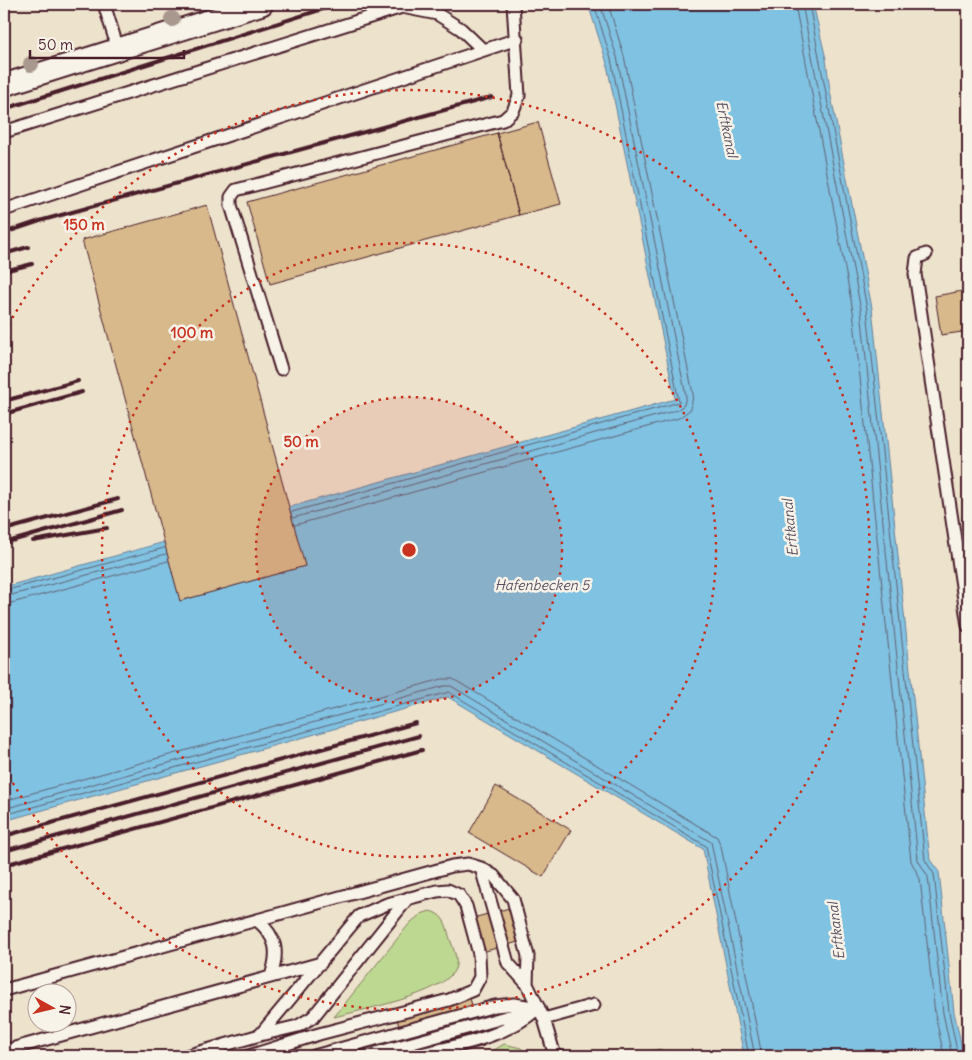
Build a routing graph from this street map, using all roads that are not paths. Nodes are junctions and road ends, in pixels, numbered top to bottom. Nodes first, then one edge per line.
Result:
1 (104, 4) edge
2 (262, 4) edge
3 (513, 4) edge
4 (517, 39) junction
5 (118, 49) junction
6 (483, 50) junction
7 (4, 85) edge
8 (4, 132) edge
9 (4, 210) edge
10 (926, 254) dead end
11 (281, 368) dead end
12 (968, 626) edge
13 (482, 868) junction
14 (408, 898) junction
15 (257, 920) junction
16 (321, 963) junction
17 (271, 976) junction
18 (527, 984) junction
19 (4, 990) edge
20 (594, 1005) dead end
21 (539, 1008) junction
22 (544, 1019) junction
23 (260, 1035) junction
24 (4, 1051) edge
25 (267, 1053) edge
26 (186, 1056) edge
27 (250, 1056) edge
28 (314, 1056) edge
29 (365, 1056) edge
30 (414, 1056) edge
31 (555, 1056) edge

1 - 5 lane
2 - 5 street
3 - 4 lane
4 - 6 lane
4 - 11 lane
5 - 7 street
6 - 8 lane
6 - 9 lane
10 - 12 lane
13 - 15 lane
13 - 18 lane
13 - 18 lane
14 - 16 lane
14 - 23 lane
14 - 25 lane
15 - 17 lane
15 - 19 lane
16 - 17 lane
16 - 23 lane
17 - 24 lane
18 - 21 lane
20 - 22 lane
21 - 22 lane
21 - 28 lane
21 - 29 lane
21 - 30 lane
22 - 31 lane
23 - 26 lane
25 - 27 lane

